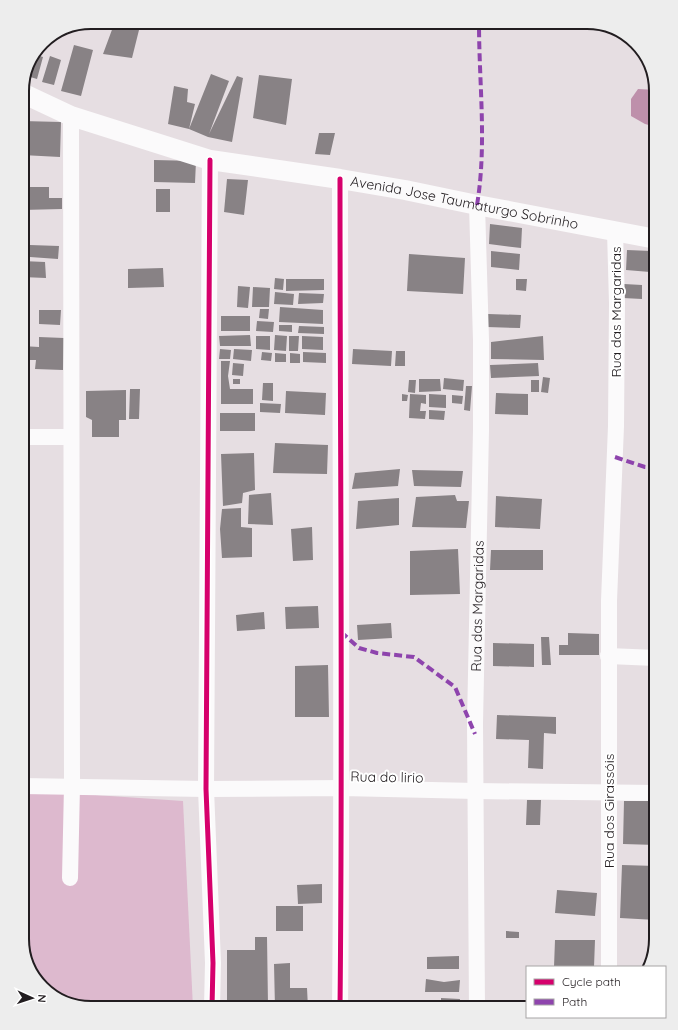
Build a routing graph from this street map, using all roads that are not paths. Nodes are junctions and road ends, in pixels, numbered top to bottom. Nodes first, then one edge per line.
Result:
1 (29, 96) edge
2 (71, 116) junction
3 (210, 160) junction
4 (340, 179) junction
5 (477, 205) junction
6 (615, 231) junction
7 (649, 238) edge
8 (29, 437) edge
9 (72, 437) junction
10 (608, 656) junction
11 (649, 658) edge
12 (29, 786) edge
13 (72, 786) junction
14 (342, 788) junction
15 (206, 789) junction
16 (476, 791) junction
17 (608, 792) junction
18 (649, 792) edge
19 (70, 878) dead end
20 (609, 966) edge
21 (212, 1001) edge
22 (340, 1001) edge
23 (477, 1001) edge

1 - 2 street, Avenida Jose Taumaturgo Sobrinho
2 - 3 street, Avenida Jose Taumaturgo Sobrinho
2 - 9 street
3 - 4 street, Avenida Jose Taumaturgo Sobrinho
3 - 15 street
4 - 5 street, Avenida Jose Taumaturgo Sobrinho
4 - 14 street
5 - 6 street, Avenida Jose Taumaturgo Sobrinho
5 - 16 street, Rua das Margaridas
6 - 7 street, Avenida Jose Taumaturgo Sobrinho
6 - 10 street, Rua das Margaridas
8 - 9 street
9 - 13 street
10 - 11 street
10 - 17 street, Rua dos Girassóis
12 - 13 street, Rua do lirio
13 - 15 street, Rua do lirio
13 - 19 street
14 - 15 street, Rua do lirio
14 - 16 street, Rua do lirio
14 - 22 street
15 - 21 street
16 - 17 street, Rua do lirio
16 - 23 street, Rua das Margaridas
17 - 18 street, Rua do lirio
17 - 20 street, Rua dos Girassóis

